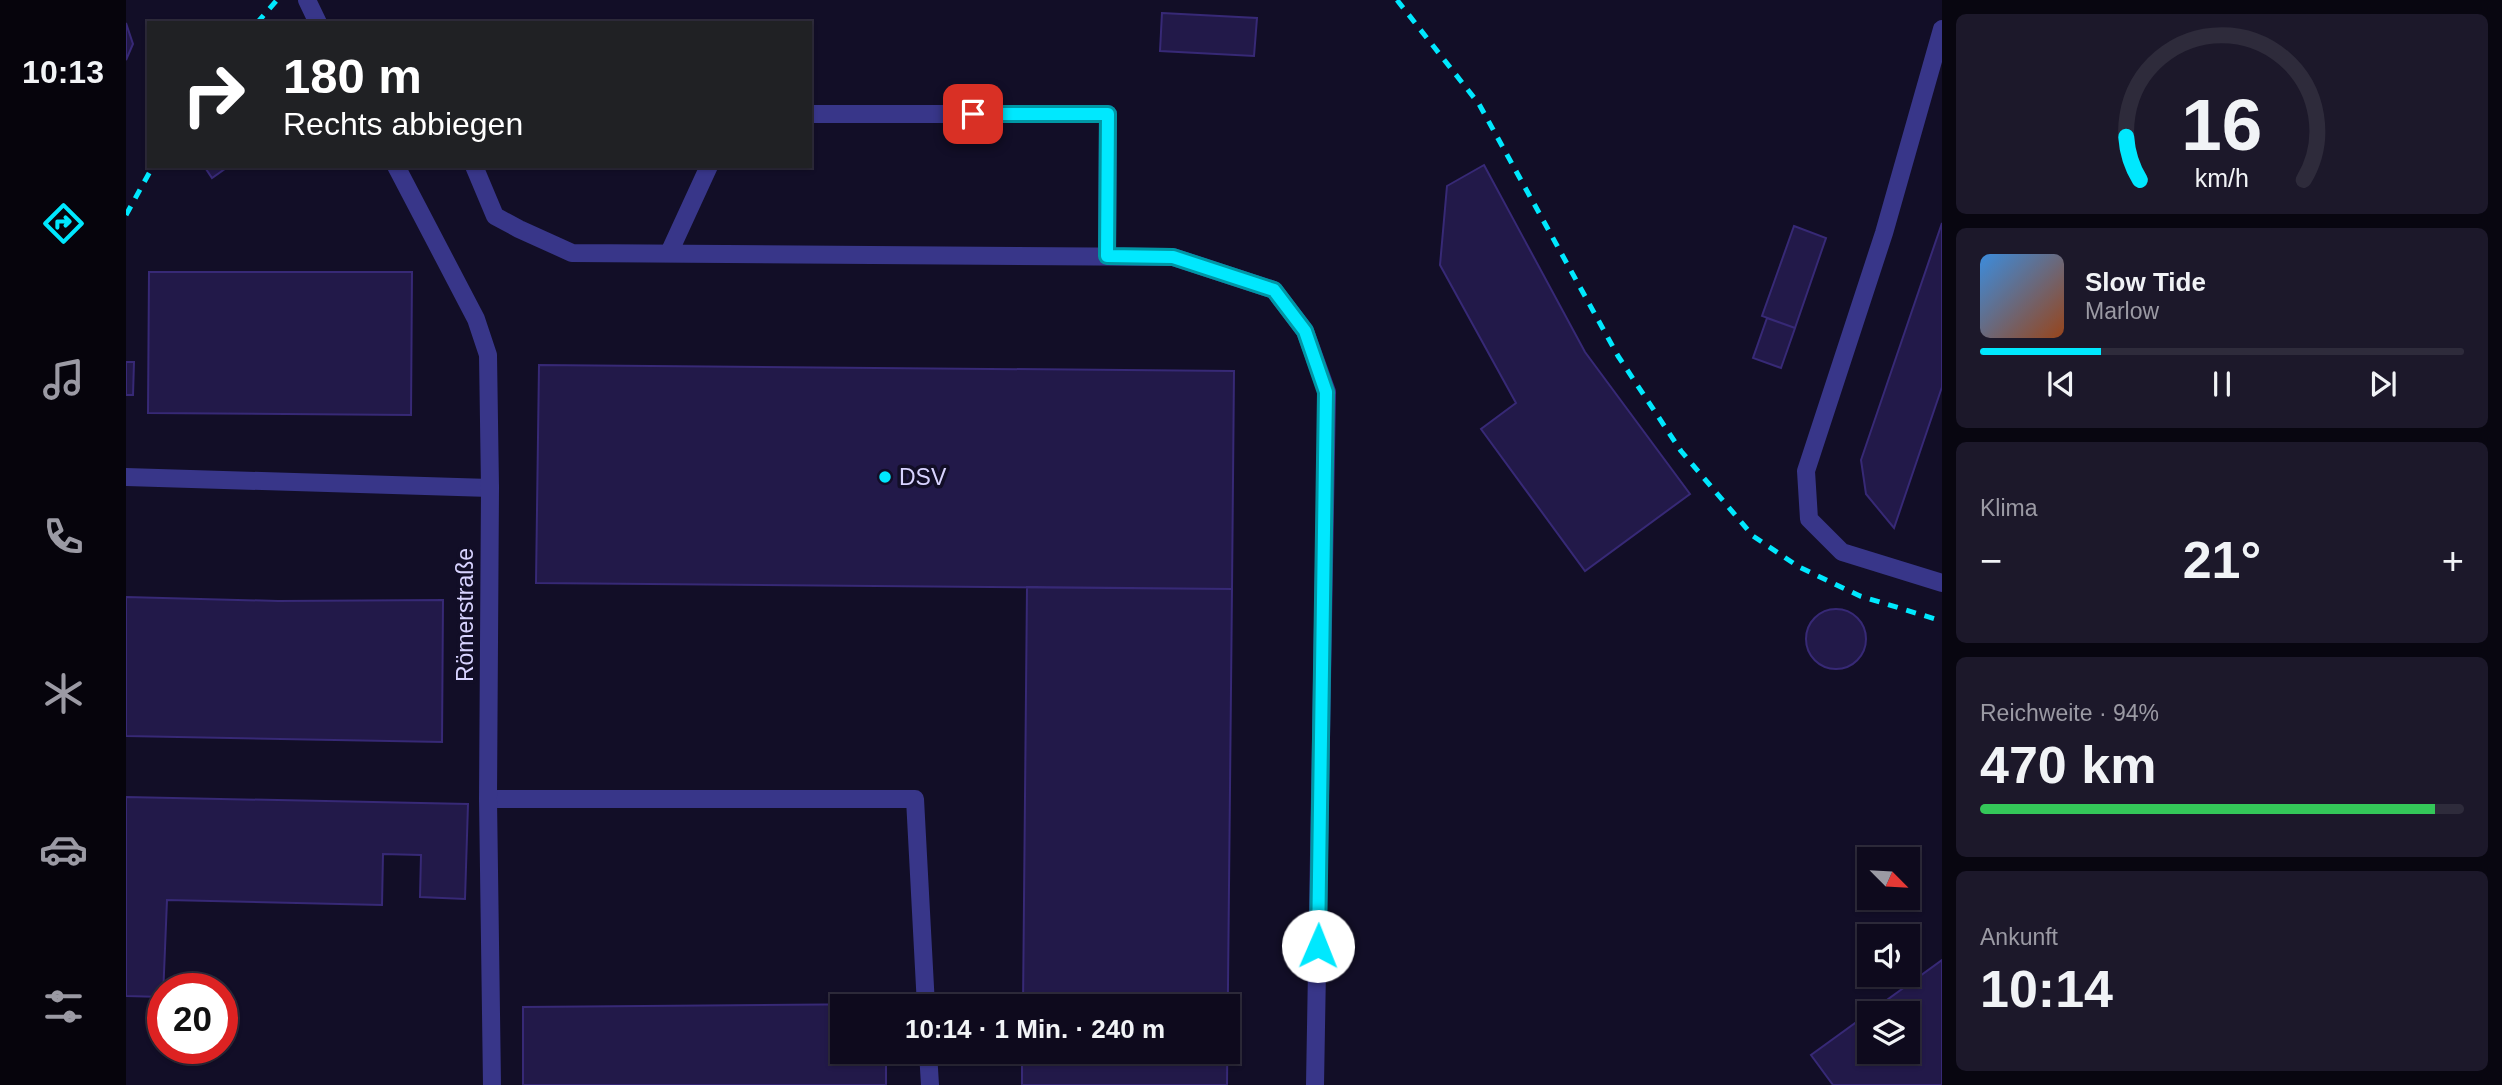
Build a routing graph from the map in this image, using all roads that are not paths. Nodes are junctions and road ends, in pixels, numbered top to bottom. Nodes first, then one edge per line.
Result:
1 (307, 0) edge
2 (317, 21) edge
3 (1942, 29) edge
4 (812, 114) edge
5 (397, 168) edge
6 (475, 168) edge
7 (708, 168) edge
8 (669, 253) junction
9 (1107, 256) junction
10 (126, 477) edge
11 (490, 488) junction
12 (1942, 583) edge
13 (488, 799) junction
14 (925, 994) edge
15 (929, 1064) edge
16 (492, 1085) edge
17 (930, 1085) edge
18 (1315, 1085) edge

1 - 2 street
3 - 12 street
4 - 9 street
5 - 11 street, Römerstraße
6 - 8 street
7 - 8 street
8 - 9 street
9 - 18 street
10 - 11 street
11 - 13 street, Römerstraße
13 - 14 street
13 - 16 street, Römerstraße
15 - 17 street

